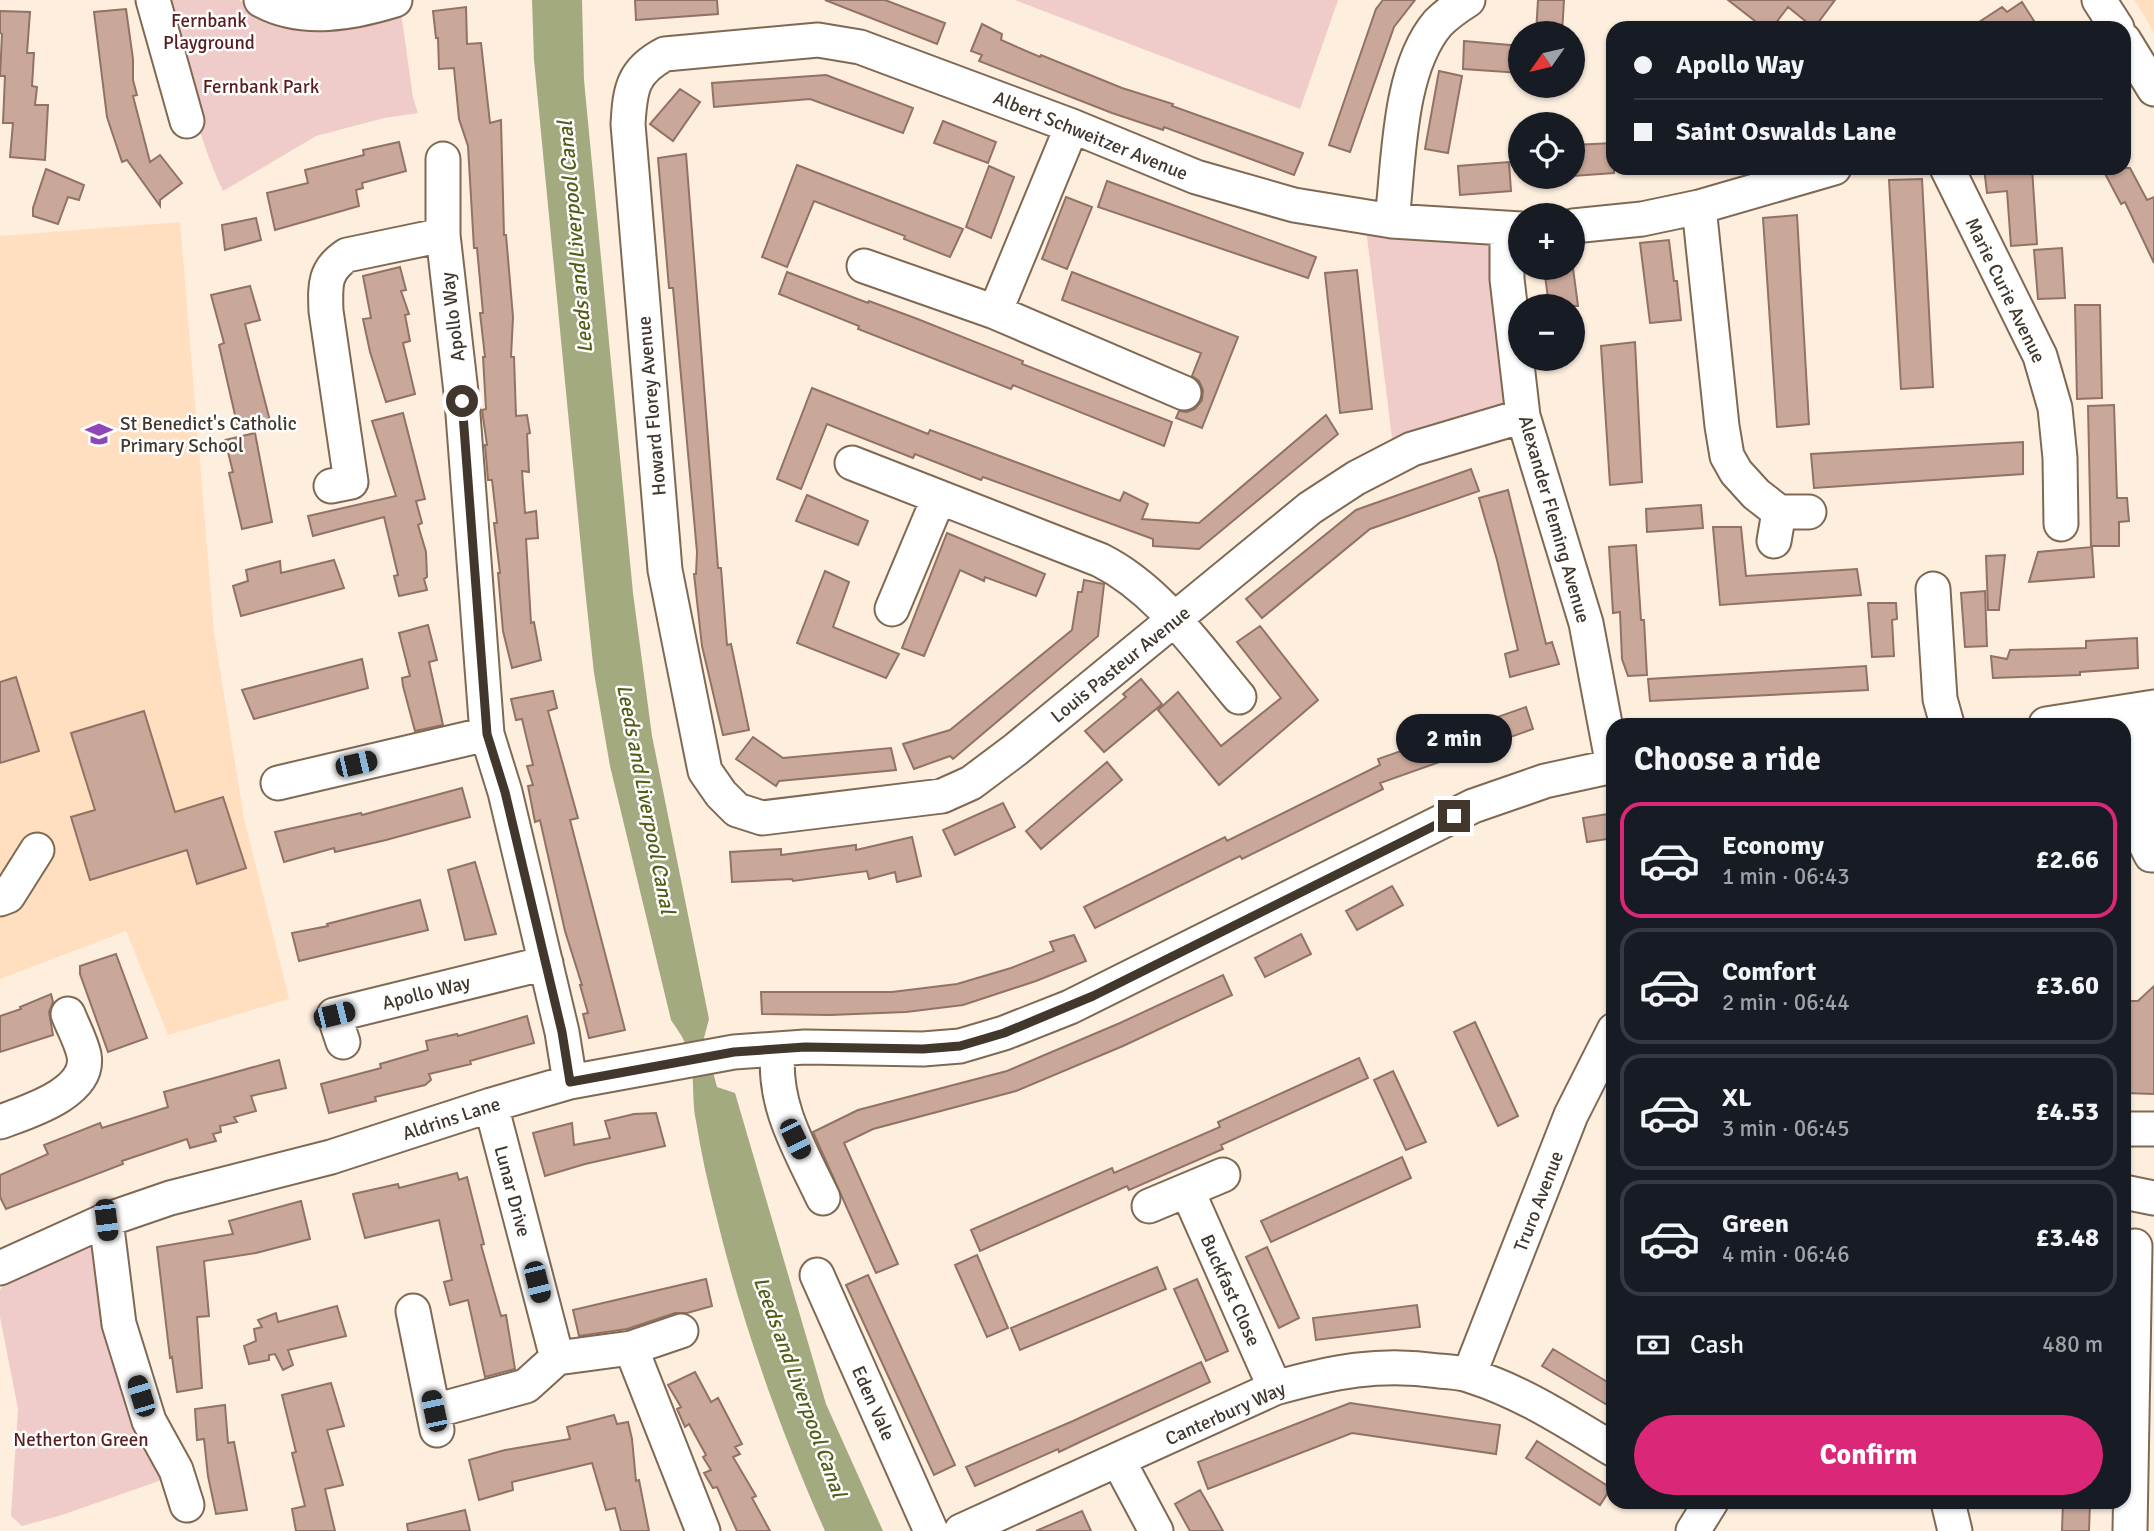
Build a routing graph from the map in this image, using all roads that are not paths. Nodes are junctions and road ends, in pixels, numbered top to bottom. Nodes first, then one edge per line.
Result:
1 (152, 0) edge
2 (261, 0) edge
3 (395, 0) edge
4 (1468, 0) edge
5 (665, 54) joint
6 (2131, 56) edge
7 (2154, 89) edge
8 (187, 121) dead end
9 (1072, 126) junction
10 (443, 159) dead end
11 (1810, 175) edge
12 (1950, 175) edge
13 (1699, 207) junction
14 (1392, 221) junction
15 (1585, 225) edge
16 (1508, 229) edge
17 (443, 235) junction
18 (864, 266) dead end
19 (1508, 272) edge
20 (995, 312) junction
21 (1184, 393) dead end
22 (1523, 416) junction
23 (852, 463) dead end
24 (331, 486) dead end
25 (926, 503) junction
26 (2051, 507) dead end
27 (1787, 522) dead end
28 (1933, 589) dead end
29 (892, 609) dead end
30 (1174, 620) junction
31 (1239, 696) dead end
32 (2146, 708) edge
33 (1945, 718) edge
34 (2084, 718) edge
35 (1606, 729) edge
36 (487, 734) junction
37 (1606, 768) edge
38 (705, 771) joint
39 (278, 783) dead end
40 (37, 850) dead end
41 (2154, 855) edge
42 (0, 899) edge
43 (546, 963) junction
44 (68, 1014) dead end
45 (343, 1042) dead end
46 (1606, 1046) edge
47 (778, 1049) junction
48 (570, 1082) junction
49 (491, 1105) junction
50 (0, 1122) edge
51 (2131, 1129) edge
52 (2154, 1129) edge
53 (1223, 1175) dead end
54 (1188, 1192) junction
55 (2131, 1193) edge
56 (823, 1198) dead end
57 (2154, 1198) edge
58 (1149, 1206) dead end
59 (106, 1220) junction
60 (2135, 1245) dead end
61 (0, 1268) edge
62 (817, 1275) dead end
63 (413, 1311) dead end
64 (681, 1331) dead end
65 (631, 1348) junction
66 (557, 1358) junction
67 (1469, 1375) junction
68 (1275, 1388) junction
69 (1606, 1445) edge
70 (1118, 1460) junction
71 (2131, 1474) edge
72 (187, 1505) dead end
73 (1950, 1509) edge
74 (2130, 1509) edge
75 (702, 1531) edge
76 (931, 1531) edge
77 (961, 1531) edge
78 (1156, 1531) edge
79 (1955, 1531) edge
80 (2130, 1531) edge

1 - 8 street
2 - 3 street
4 - 14 street
5 - 9 street, Albert Schweitzer Avenue
5 - 38 street, Howard Florey Avenue
6 - 7 street
9 - 14 street, Albert Schweitzer Avenue
9 - 20 street
10 - 17 street, Apollo Way
11 - 13 street
12 - 26 street, Marie Curie Avenue
13 - 15 street
13 - 27 street
14 - 16 street, Albert Schweitzer Avenue
17 - 24 street
17 - 36 street, Apollo Way
18 - 20 street
19 - 22 street, Alexander Fleming Avenue
20 - 21 street
22 - 30 street, Louis Pasteur Avenue
22 - 35 street, Alexander Fleming Avenue
23 - 25 street
25 - 29 street
25 - 30 street
28 - 33 street
30 - 31 street
30 - 38 street, Louis Pasteur Avenue
32 - 34 street
32 - 41 street
36 - 39 street
36 - 43 street, Apollo Way
37 - 47 street, Aldrins Lane
40 - 42 street
43 - 45 street, Apollo Way
43 - 48 street, Apollo Way
44 - 50 street
46 - 67 street, Truro Avenue
47 - 48 street, Aldrins Lane
47 - 56 street
48 - 49 street, Aldrins Lane
49 - 59 street, Aldrins Lane
49 - 66 street, Lunar Drive
51 - 52 street
53 - 54 street
54 - 58 street
54 - 68 street, Buckfast Close
55 - 57 street
59 - 61 street
59 - 72 street
60 - 71 street
62 - 76 street, Eden Vale
63 - 66 street
64 - 65 street
65 - 66 street
65 - 75 street
67 - 68 street, Canterbury Way
67 - 69 street, Canterbury Way
68 - 70 street, Canterbury Way
70 - 77 street, Canterbury Way
70 - 78 street
73 - 79 street
74 - 80 street

